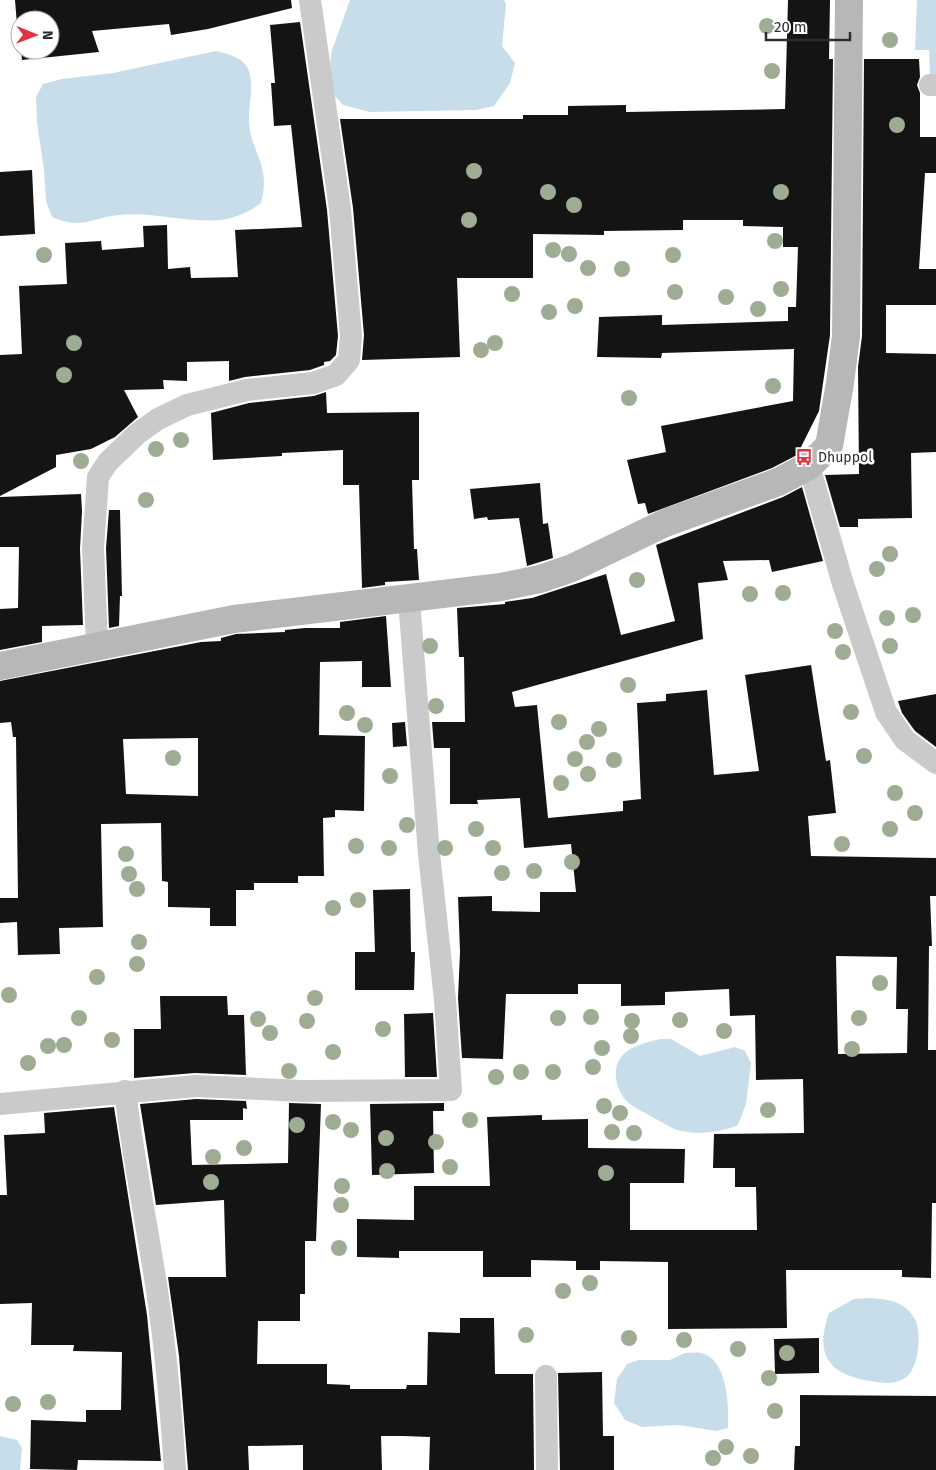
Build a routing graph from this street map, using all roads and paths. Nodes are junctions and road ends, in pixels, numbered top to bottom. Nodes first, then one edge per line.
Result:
1 (310, 0) edge
2 (849, 0) edge
3 (809, 466) junction
4 (409, 600) junction
5 (97, 645) junction
6 (0, 666) edge
7 (936, 763) edge
8 (125, 1091) junction
9 (0, 1104) edge
10 (546, 1376) dead end
11 (175, 1470) edge
12 (547, 1470) edge

1 - 5 street
2 - 3 street
3 - 4 street
3 - 7 street
4 - 5 street
4 - 8 street
5 - 6 street
8 - 9 street
8 - 11 street
10 - 12 street

